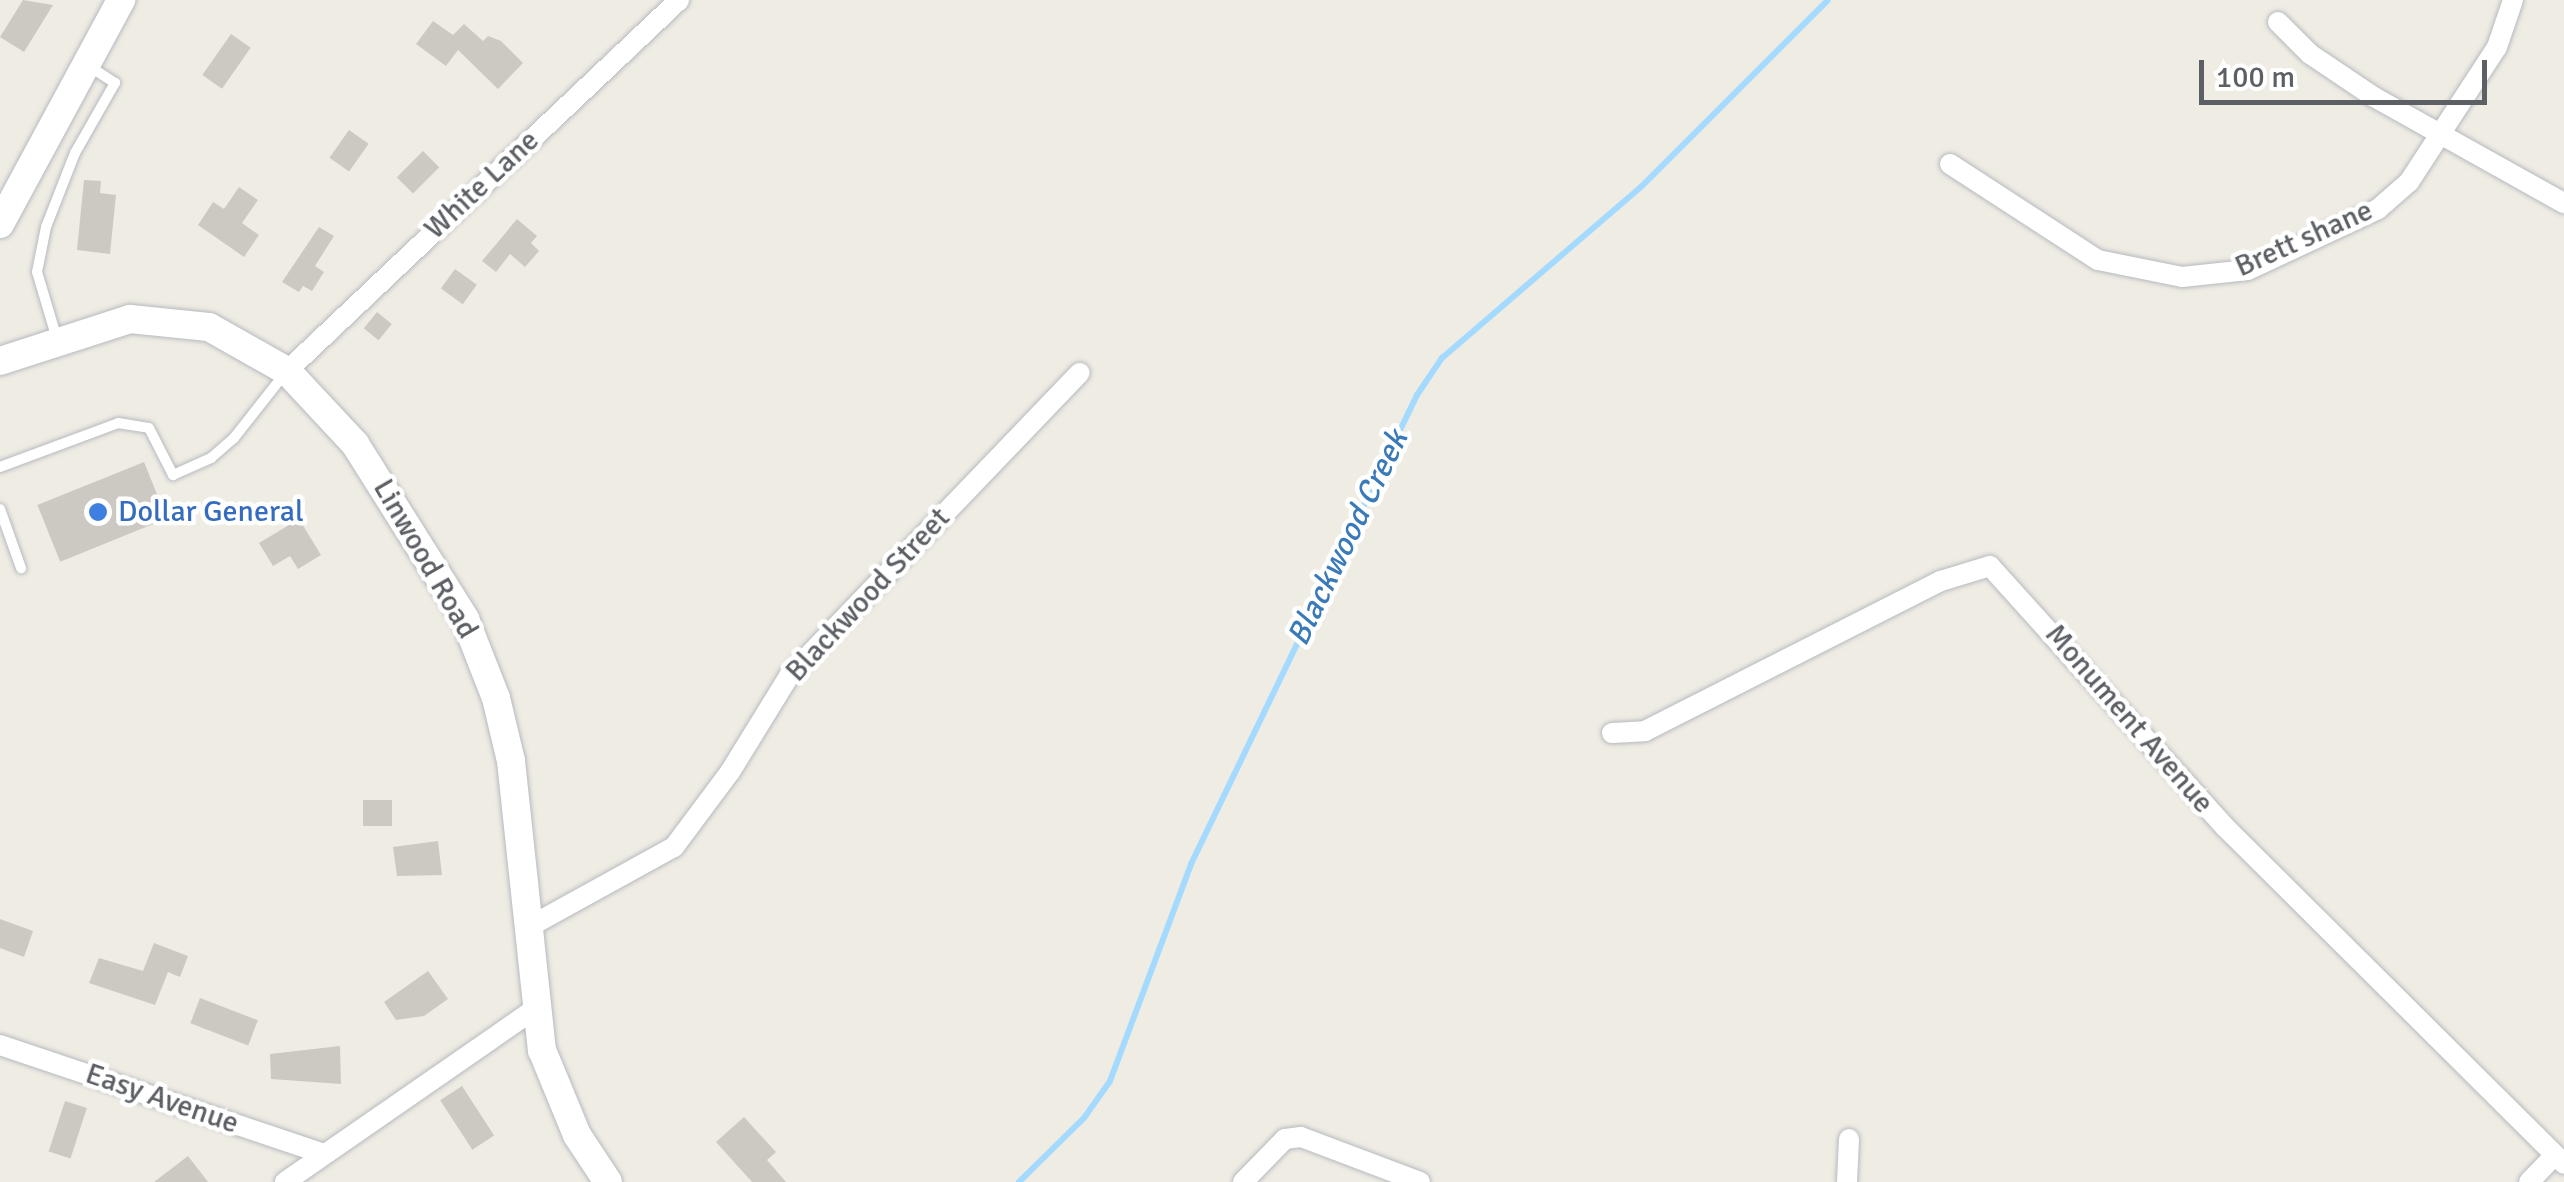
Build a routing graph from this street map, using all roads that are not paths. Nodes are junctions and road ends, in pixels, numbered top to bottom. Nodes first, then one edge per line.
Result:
1 (121, 0) edge
2 (679, 0) edge
3 (2512, 0) edge
4 (2278, 22) dead end
5 (86, 64) junction
6 (2443, 136) junction
7 (1950, 164) dead end
8 (2564, 203) edge
9 (0, 224) edge
10 (57, 339) junction
11 (4, 355) edge
12 (287, 371) junction
13 (1080, 373) dead end
14 (0, 467) edge
15 (0, 509) edge
16 (22, 568) dead end
17 (1612, 733) dead end
18 (527, 928) junction
19 (533, 1010) junction
20 (0, 1044) edge
21 (1850, 1139) dead end
22 (324, 1154) junction
23 (2559, 1160) edge
24 (285, 1182) edge
25 (608, 1182) edge
26 (1243, 1182) edge
27 (1420, 1182) edge
28 (1847, 1182) edge
29 (2529, 1182) edge

1 - 5 main road
2 - 12 street, White Lane
3 - 6 street, Brett shane
4 - 6 street
5 - 9 main road
5 - 10 lane
6 - 7 street, Brett shane
6 - 8 street
10 - 11 main road, Linwood Road
10 - 12 main road, Linwood Road
12 - 14 lane
12 - 18 main road, Linwood Road
13 - 18 street, Blackwood Street
15 - 16 lane
17 - 23 street, Monument Avenue
18 - 19 main road, Linwood Road
19 - 22 street
19 - 25 main road, Linwood Road
20 - 22 street, Easy Avenue
21 - 28 street
22 - 24 street
23 - 29 street
26 - 27 street

